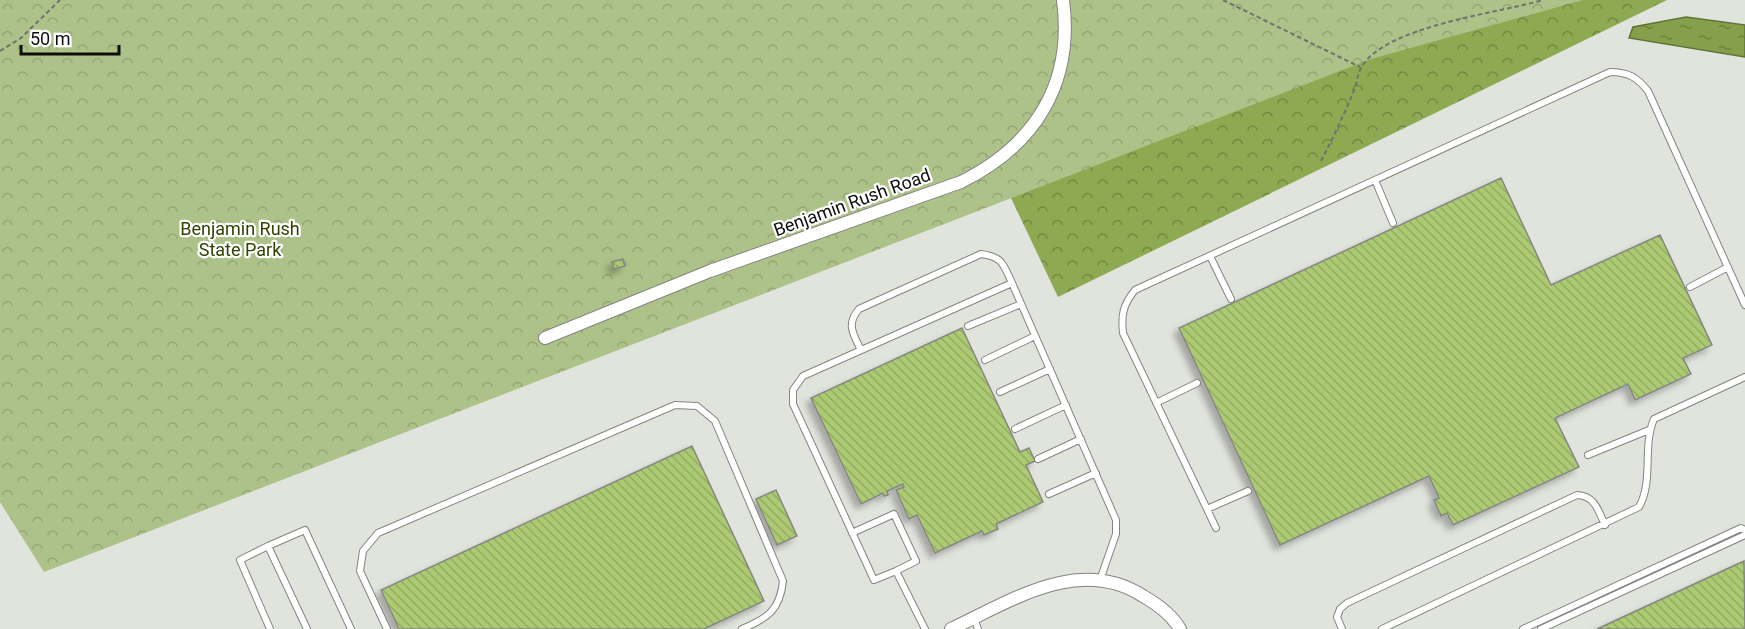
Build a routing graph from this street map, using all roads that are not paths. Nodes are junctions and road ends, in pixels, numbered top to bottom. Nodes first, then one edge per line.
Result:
1 (1063, 0) edge
2 (1375, 180) junction
3 (1393, 224) dead end
4 (1209, 256) junction
5 (1728, 267) junction
6 (1012, 283) junction
7 (1689, 287) dead end
8 (1231, 299) dead end
9 (1021, 303) junction
10 (1745, 305) edge
11 (968, 326) dead end
12 (1035, 336) junction
13 (545, 338) dead end
14 (861, 350) junction
15 (985, 360) dead end
16 (1050, 369) junction
17 (1745, 377) edge
18 (1197, 383) dead end
19 (999, 392) dead end
20 (1156, 402) junction
21 (1066, 405) junction
22 (1015, 429) dead end
23 (1649, 430) junction
24 (1081, 439) junction
25 (1588, 455) dead end
26 (1038, 459) dead end
27 (1096, 473) junction
28 (1248, 491) dead end
29 (1049, 494) dead end
30 (1207, 509) junction
31 (1605, 525) junction
32 (1216, 528) dead end
33 (1745, 530) edge
34 (852, 533) junction
35 (1745, 535) edge
36 (268, 546) junction
37 (1689, 557) junction
38 (896, 571) junction
39 (1100, 579) junction
40 (1617, 590) junction
41 (976, 624) edge
42 (270, 629) edge
43 (307, 629) edge
44 (351, 629) edge
45 (387, 629) edge
46 (742, 629) edge
47 (925, 629) edge
48 (951, 629) edge
49 (1180, 629) edge
50 (1342, 629) edge
51 (1382, 629) edge
52 (1523, 629) edge
53 (1541, 629) edge

1 - 13 street, Benjamin Rush Road
2 - 3 lane
2 - 4 lane
2 - 5 lane
4 - 8 lane
4 - 20 lane
5 - 7 lane
5 - 10 lane
6 - 9 lane
6 - 14 lane
6 - 14 lane
9 - 11 lane
9 - 12 lane
12 - 15 lane
12 - 16 lane
14 - 34 lane
16 - 19 lane
16 - 21 lane
17 - 23 lane
18 - 20 lane
20 - 30 lane
21 - 22 lane
21 - 24 lane
23 - 25 lane
23 - 31 lane
24 - 26 lane
24 - 27 lane
27 - 29 lane
27 - 39 lane
28 - 30 lane
30 - 32 lane
31 - 50 lane
31 - 51 lane
33 - 37 lane
34 - 38 lane
34 - 38 lane
35 - 37 lane
36 - 42 lane
36 - 43 lane
36 - 44 lane
37 - 40 lane
38 - 47 lane
39 - 41 street
39 - 49 street
40 - 52 lane
40 - 53 lane
41 - 48 street
45 - 46 lane

